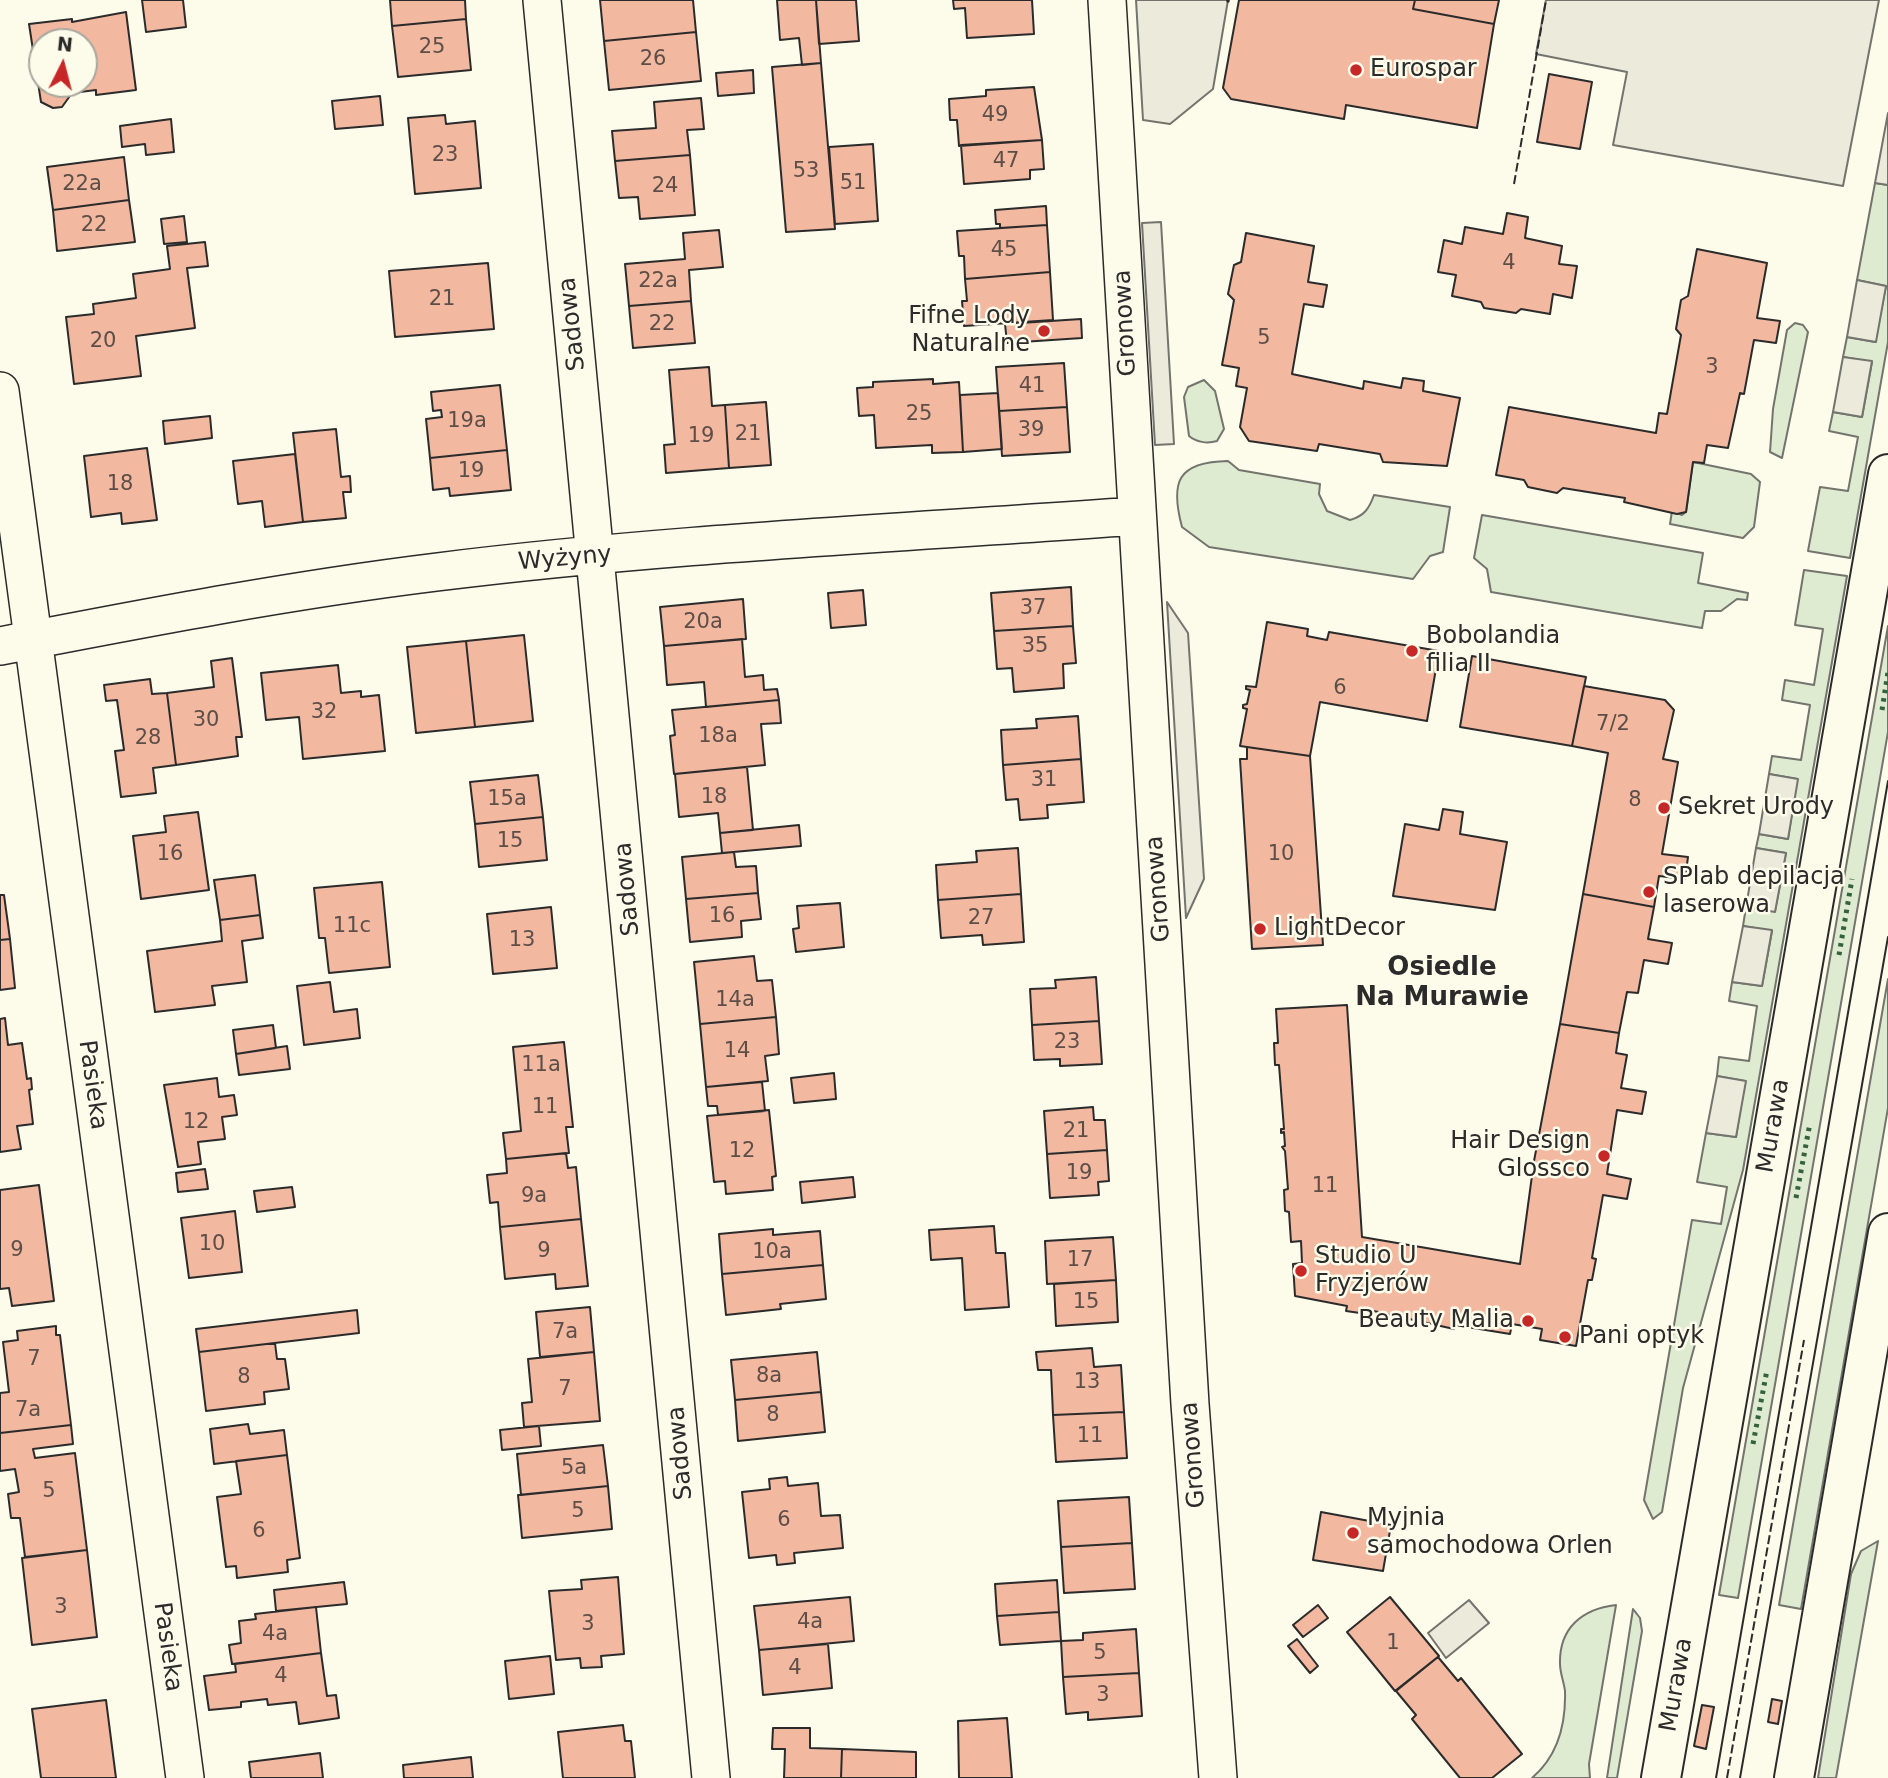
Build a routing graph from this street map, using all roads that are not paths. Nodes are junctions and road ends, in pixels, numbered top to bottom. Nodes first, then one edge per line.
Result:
1 (542, 0) edge
2 (1107, 0) edge
3 (0, 391) edge
4 (1888, 474) edge
5 (1136, 516) junction
6 (596, 557) junction
7 (16, 643) edge
8 (1888, 1233) edge
9 (185, 1778) edge
10 (710, 1778) edge
11 (1218, 1778) edge
12 (1661, 1778) edge
13 (1794, 1778) edge

1 - 6 street, Sadowa
2 - 5 street, Gronowa
3 - 7 street, Pasieka
4 - 12 street, Murawa
5 - 6 street, Wyżyny
5 - 11 street, Gronowa
6 - 7 street, Wyżyny
6 - 10 street, Sadowa
7 - 9 street, Pasieka
8 - 13 street

